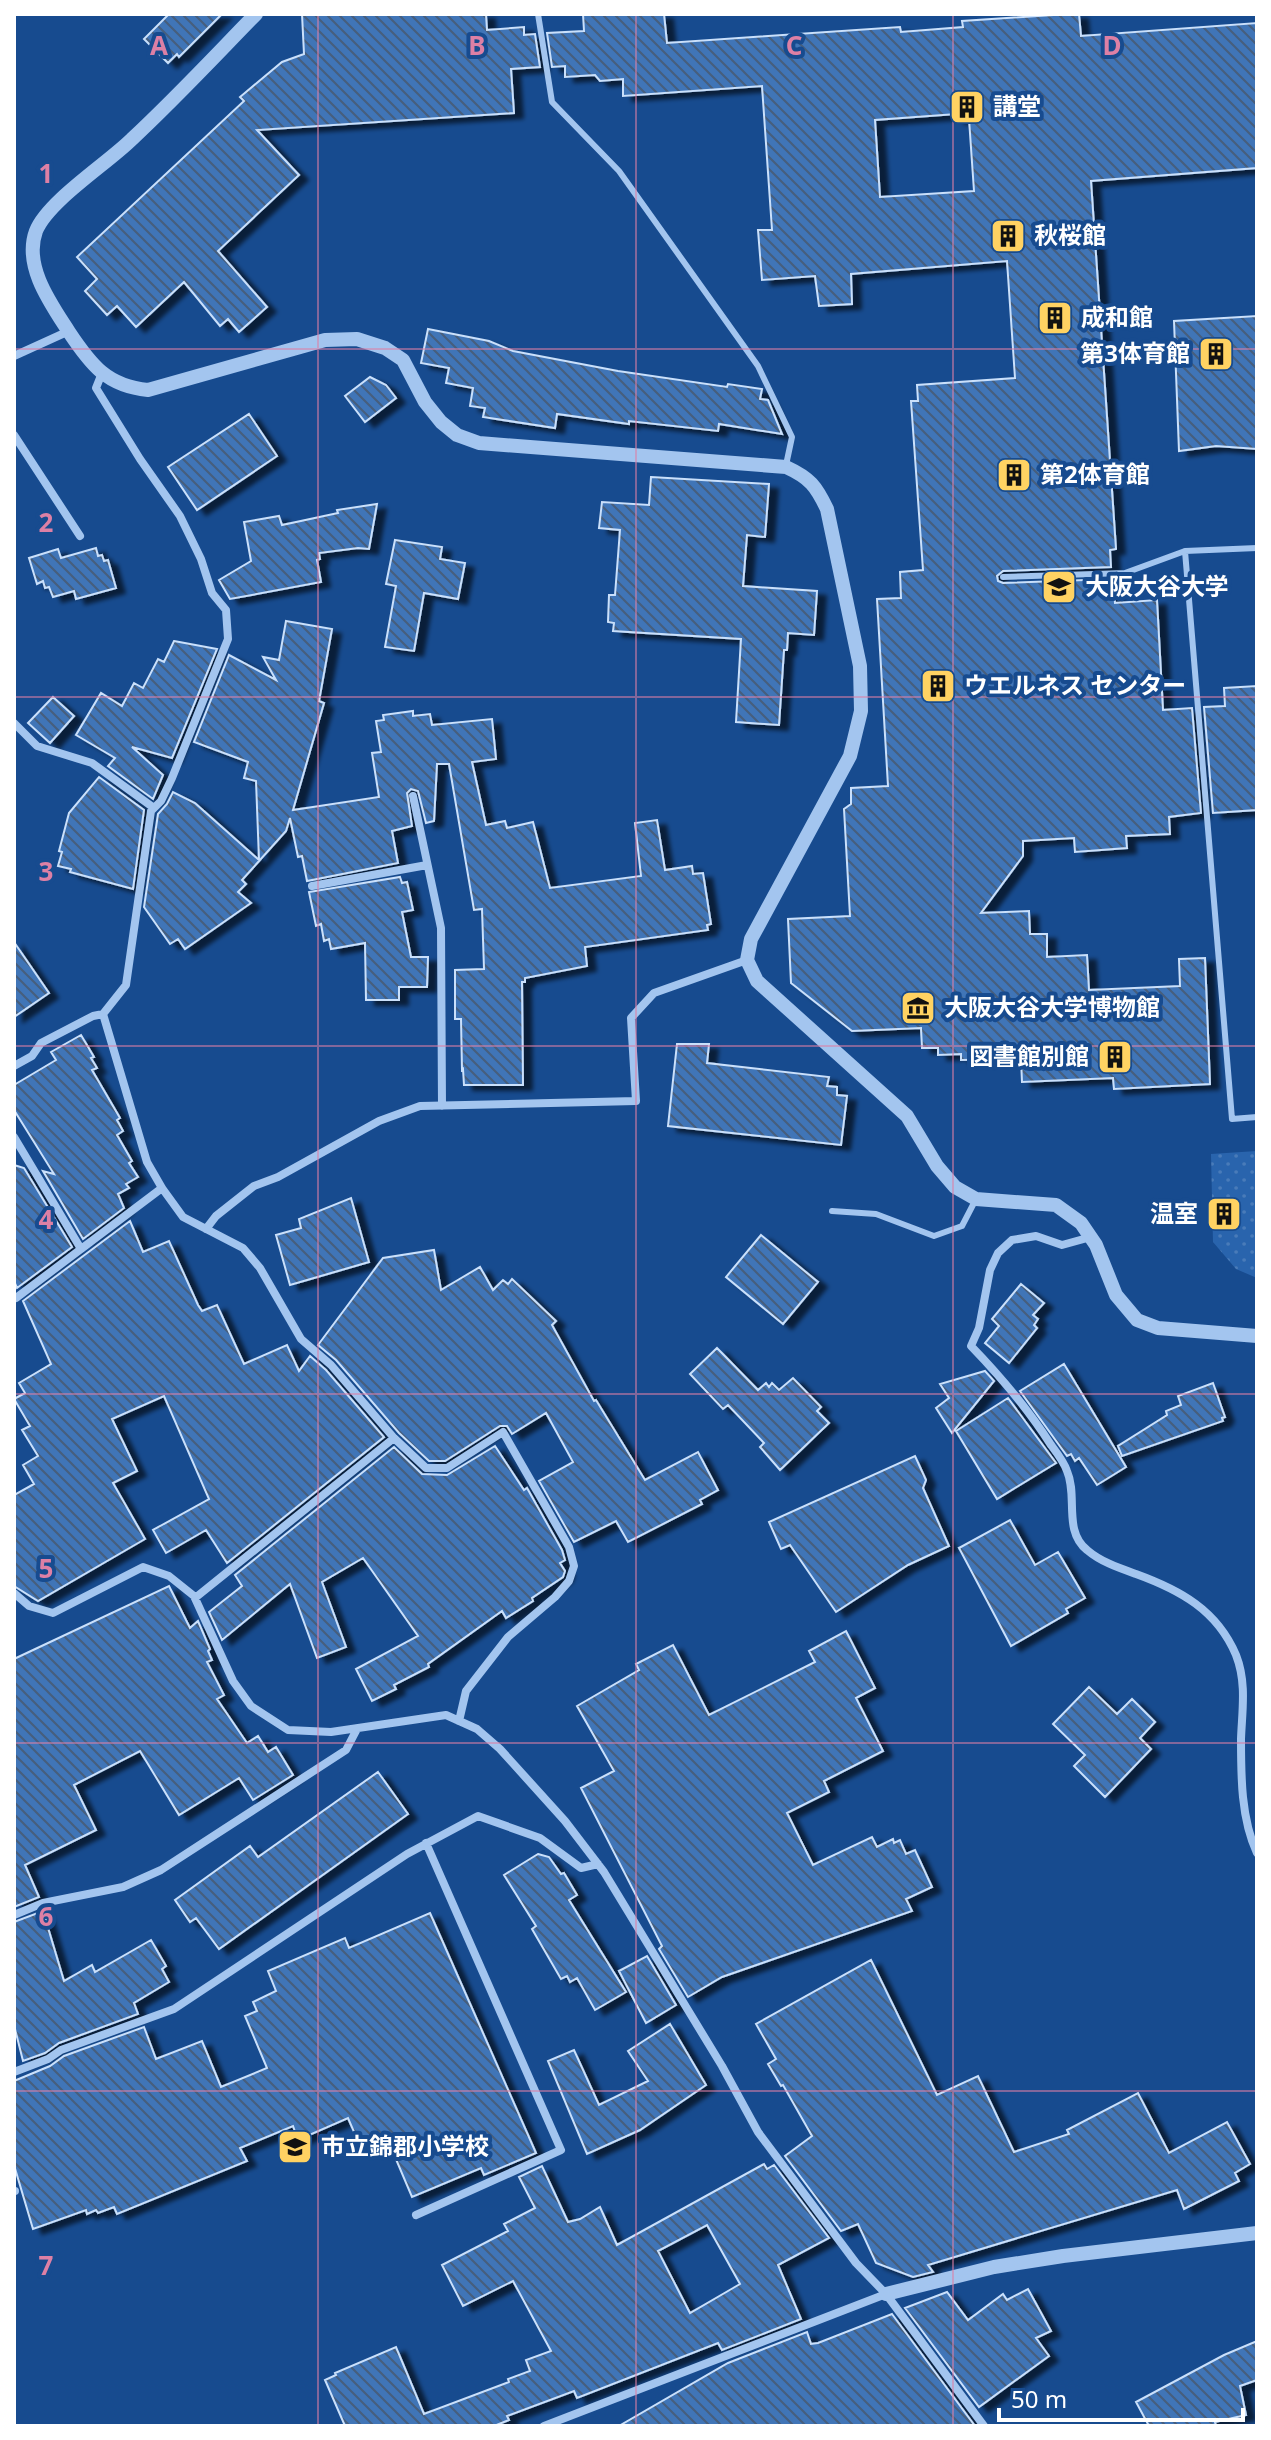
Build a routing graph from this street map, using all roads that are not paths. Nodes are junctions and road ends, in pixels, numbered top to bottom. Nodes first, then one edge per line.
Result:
1 (256, 14) edge
2 (538, 14) edge
3 (69, 331) junction
4 (14, 356) edge
5 (102, 373) junction
6 (14, 435) edge
7 (786, 467) junction
8 (80, 536) dead end
9 (1257, 548) edge
10 (1185, 551) junction
11 (1003, 577) dead end
12 (14, 723) edge
13 (413, 796) dead end
14 (154, 808) junction
15 (427, 865) junction
16 (312, 886) dead end
17 (747, 960) junction
18 (103, 1014) junction
19 (14, 1066) edge
20 (442, 1106) junction
21 (1257, 1117) edge
22 (14, 1137) edge
23 (162, 1188) junction
24 (976, 1199) junction
25 (832, 1211) dead end
26 (206, 1229) junction
27 (1091, 1237) junction
28 (81, 1249) junction
29 (16, 1298) dead end
30 (1257, 1336) edge
31 (394, 1438) junction
32 (14, 1593) edge
33 (195, 1598) junction
34 (459, 1721) junction
35 (357, 1729) junction
36 (426, 1843) junction
37 (1257, 1853) edge
38 (598, 1864) junction
39 (14, 1915) edge
40 (14, 2072) edge
41 (416, 2215) dead end
42 (1257, 2233) edge
43 (886, 2294) junction
44 (544, 2426) edge
45 (984, 2426) edge

1 - 3 street
2 - 7 lane
3 - 4 street
3 - 5 street
5 - 7 street
5 - 14 street
6 - 8 street
7 - 17 street
9 - 10 lane
10 - 11 lane
10 - 21 lane
12 - 14 street
13 - 15 street
14 - 18 street
15 - 16 street
15 - 20 street
17 - 20 street
17 - 24 street
18 - 19 street
18 - 23 street
20 - 26 street
22 - 28 street
23 - 26 street
23 - 28 street
24 - 25 lane
24 - 27 street
26 - 31 street
27 - 30 street
27 - 37 street
28 - 29 street
31 - 33 street
31 - 34 street
32 - 33 street
33 - 35 street
34 - 35 street
34 - 38 street
35 - 39 street
36 - 38 street
36 - 40 street
36 - 41 street
38 - 43 street
42 - 43 street
43 - 44 street
43 - 45 street

